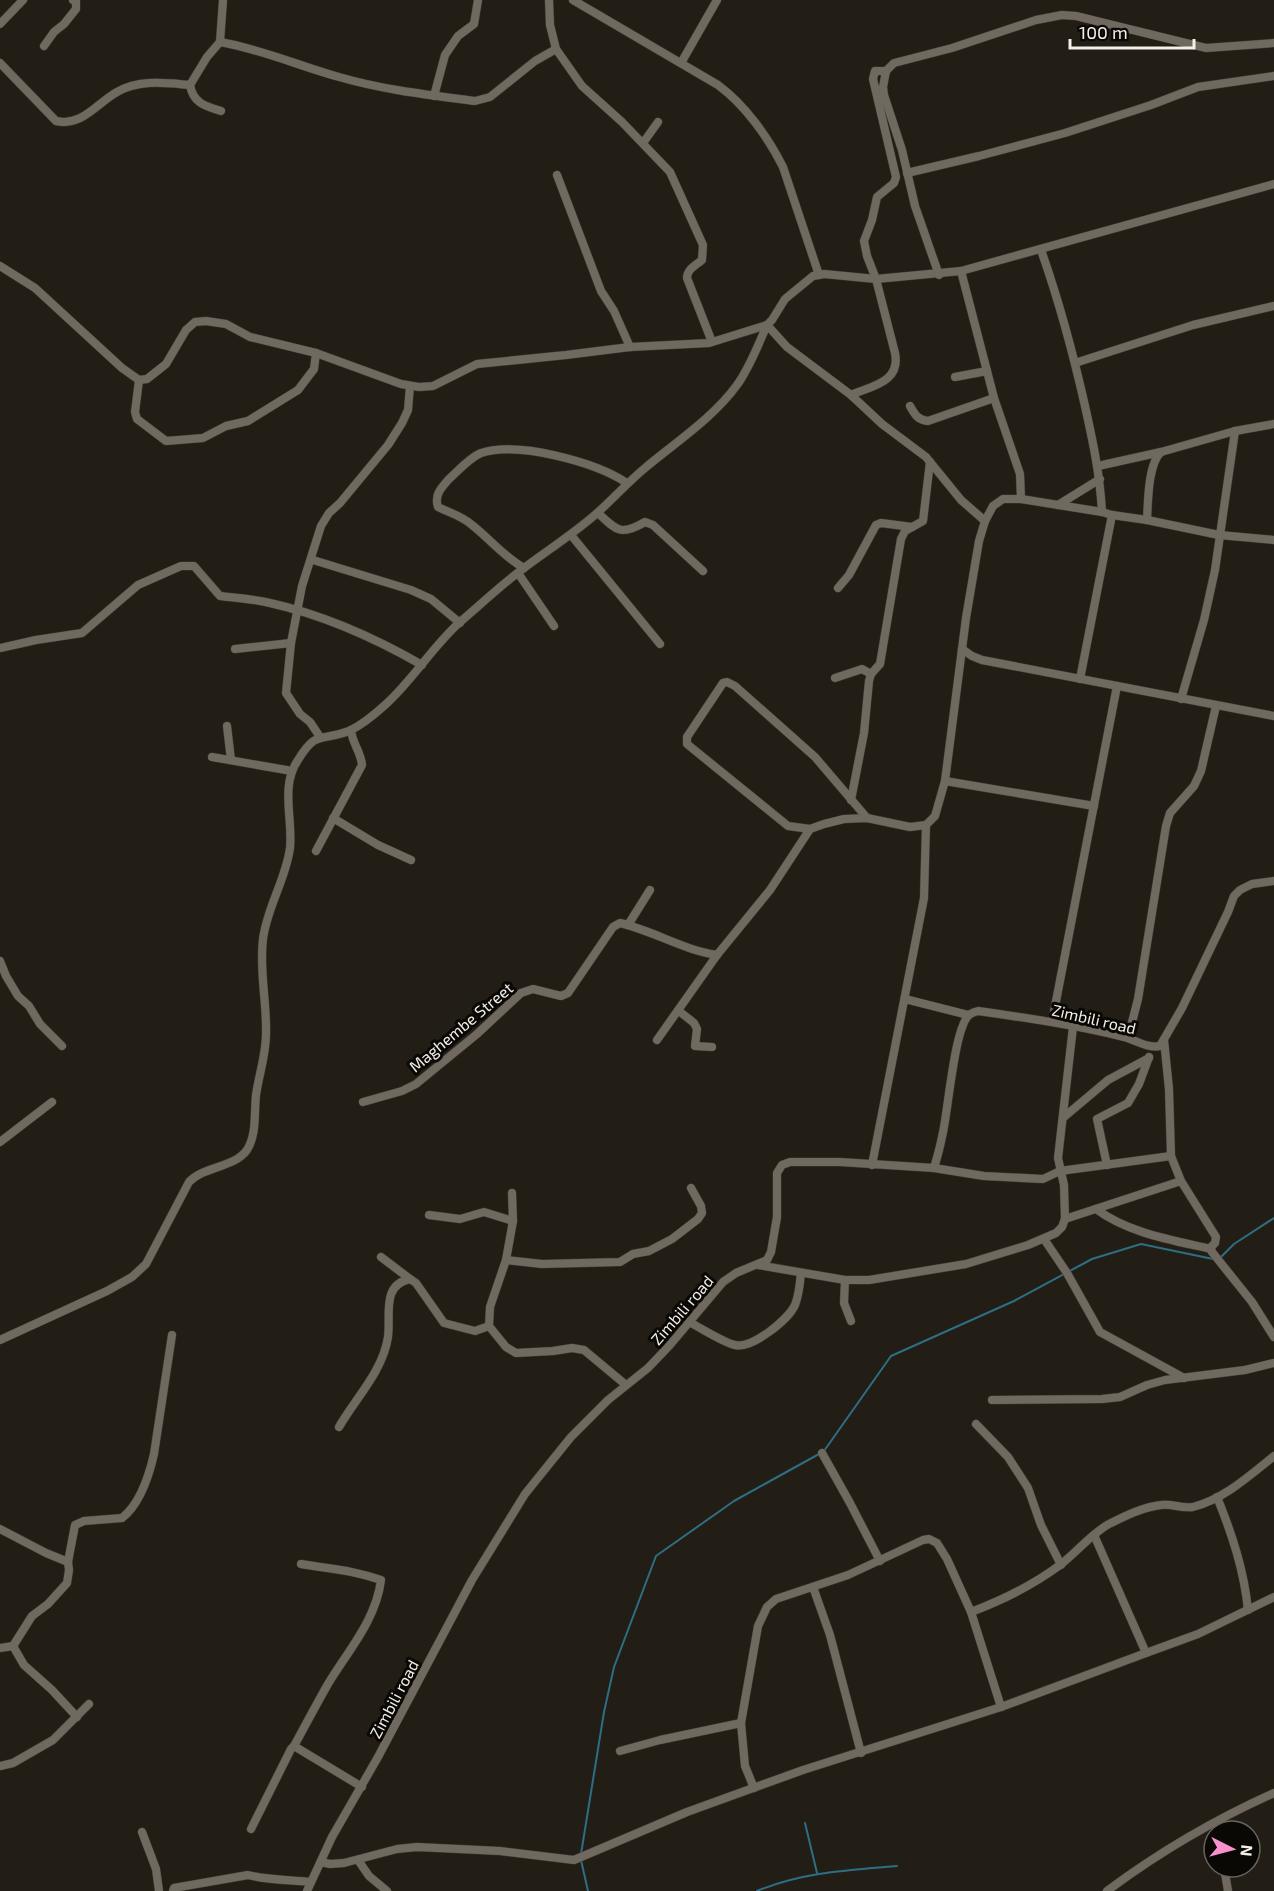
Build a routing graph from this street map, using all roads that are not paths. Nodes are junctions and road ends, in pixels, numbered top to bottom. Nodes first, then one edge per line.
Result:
1 (23, 0) edge
2 (73, 0) edge
3 (223, 0) edge
4 (478, 0) edge
5 (549, 0) edge
6 (573, 0) edge
7 (717, 0) edge
8 (0, 24) edge
9 (220, 42) junction
10 (1274, 43) edge
11 (44, 46) dead end
12 (556, 49) junction
13 (0, 63) edge
14 (681, 63) junction
15 (886, 71) junction
16 (1274, 76) edge
17 (190, 85) junction
18 (434, 96) junction
19 (220, 111) dead end
20 (658, 122) dead end
21 (643, 142) junction
22 (907, 173) junction
23 (557, 175) dead end
24 (1274, 184) edge
25 (1041, 250) junction
26 (0, 266) edge
27 (961, 271) junction
28 (819, 274) junction
29 (939, 274) junction
30 (876, 279) junction
31 (1274, 306) edge
32 (766, 325) junction
33 (712, 342) junction
34 (630, 347) junction
35 (316, 353) junction
36 (1076, 363) junction
37 (987, 371) junction
38 (955, 377) dead end
39 (139, 380) junction
40 (410, 386) junction
41 (851, 395) junction
42 (994, 398) junction
43 (910, 406) dead end
44 (1274, 424) edge
45 (1235, 431) junction
46 (1161, 452) junction
47 (930, 462) junction
48 (1098, 466) junction
49 (1100, 479) junction
50 (627, 483) junction
51 (1021, 499) junction
52 (1058, 505) junction
53 (1102, 512) junction
54 (598, 513) junction
55 (1112, 515) junction
56 (1147, 520) junction
57 (985, 521) junction
58 (912, 527) junction
59 (571, 535) junction
60 (1219, 535) junction
61 (1274, 540) edge
62 (313, 560) dead end
63 (521, 571) junction
64 (703, 571) dead end
65 (838, 588) dead end
66 (296, 609) junction
67 (460, 623) junction
68 (554, 626) dead end
69 (291, 643) junction
70 (660, 644) dead end
71 (0, 648) edge
72 (235, 649) dead end
73 (962, 649) junction
74 (422, 665) junction
75 (871, 674) junction
76 (835, 678) dead end
77 (1080, 679) junction
78 (1117, 686) junction
79 (1181, 699) junction
80 (1216, 706) junction
81 (1274, 716) edge
82 (227, 726) dead end
83 (351, 730) junction
84 (320, 737) junction
85 (212, 757) dead end
86 (231, 760) junction
87 (292, 771) junction
88 (945, 781) junction
89 (851, 800) junction
90 (1094, 806) junction
91 (333, 818) junction
92 (867, 818) junction
93 (927, 825) junction
94 (810, 829) junction
95 (316, 851) dead end
96 (411, 860) dead end
97 (1274, 881) edge
98 (650, 890) dead end
99 (628, 925) junction
100 (717, 955) junction
101 (0, 960) edge
102 (905, 999) junction
103 (679, 1011) junction
104 (968, 1015) junction
105 (1052, 1022) junction
106 (1073, 1027) junction
107 (1128, 1038) junction
108 (657, 1040) dead end
109 (1164, 1040) junction
110 (63, 1046) dead end
111 (712, 1047) dead end
112 (1157, 1047) junction
113 (1149, 1057) junction
114 (52, 1102) dead end
115 (363, 1102) dead end
116 (1064, 1117) junction
117 (0, 1142) edge
118 (1171, 1156) junction
119 (872, 1164) junction
120 (1107, 1165) junction
121 (934, 1168) junction
122 (1060, 1171) junction
123 (1181, 1181) junction
124 (691, 1188) dead end
125 (512, 1193) dead end
126 (1096, 1209) junction
127 (429, 1215) dead end
128 (1065, 1219) junction
129 (513, 1221) junction
130 (1044, 1239) junction
131 (1210, 1249) junction
132 (381, 1257) dead end
133 (506, 1260) junction
134 (758, 1265) junction
135 (801, 1273) junction
136 (410, 1279) junction
137 (845, 1280) junction
138 (851, 1321) dead end
139 (689, 1322) junction
140 (489, 1326) junction
141 (171, 1335) dead end
142 (1274, 1337) edge
143 (0, 1340) edge
144 (1274, 1363) edge
145 (1184, 1378) junction
146 (626, 1385) junction
147 (992, 1400) dead end
148 (976, 1424) dead end
149 (339, 1427) dead end
150 (822, 1453) dead end
151 (1274, 1456) edge
152 (1217, 1497) junction
153 (0, 1529) edge
154 (1094, 1535) junction
155 (880, 1561) junction
156 (68, 1562) junction
157 (301, 1564) dead end
158 (1060, 1565) junction
159 (813, 1587) junction
160 (1274, 1597) edge
161 (1248, 1610) junction
162 (971, 1612) junction
163 (13, 1646) junction
164 (0, 1648) edge
165 (1146, 1653) junction
166 (89, 1704) dead end
167 (1001, 1707) junction
168 (77, 1717) junction
169 (741, 1723) junction
170 (294, 1746) junction
171 (620, 1751) dead end
172 (861, 1753) junction
173 (0, 1766) edge
174 (362, 1787) junction
175 (754, 1788) junction
176 (1274, 1793) edge
177 (1226, 1819) edge
178 (250, 1829) dead end
179 (142, 1832) dead end
180 (1202, 1834) edge
181 (358, 1860) junction
182 (321, 1862) junction
183 (311, 1882) junction
184 (159, 1891) edge
185 (173, 1891) edge
186 (307, 1891) edge
187 (387, 1891) edge
188 (1107, 1891) edge

1 - 8 street
2 - 11 street
3 - 9 street
4 - 18 street
5 - 12 street
6 - 14 street
7 - 14 street
9 - 17 street
9 - 18 street
10 - 15 street
12 - 18 street
12 - 21 street
13 - 17 street
14 - 28 street
15 - 22 street
15 - 30 street
16 - 22 street
17 - 19 street
20 - 21 street
21 - 33 street
22 - 29 street
23 - 34 street
24 - 25 street
25 - 27 street
25 - 36 street
26 - 39 street
27 - 29 street
27 - 37 street
28 - 30 street
28 - 32 street
29 - 30 street
30 - 41 street
31 - 36 street
32 - 33 street
32 - 41 street
32 - 50 street
33 - 34 street
34 - 40 street
35 - 39 street
35 - 39 street
35 - 40 street
36 - 48 street
37 - 38 street
37 - 42 street
40 - 66 street
41 - 47 street
42 - 43 street
42 - 51 street
44 - 45 street
45 - 46 street
45 - 60 street
46 - 48 street
46 - 56 street
47 - 57 street
47 - 58 street
48 - 49 street
49 - 52 street
49 - 53 street
50 - 54 street
50 - 63 street
51 - 52 street
51 - 57 street
52 - 53 street
53 - 55 street
54 - 59 street
54 - 64 street
55 - 56 street
55 - 77 street
56 - 60 street
57 - 73 street
58 - 65 street
58 - 75 street
59 - 63 street
59 - 70 street
60 - 61 street
60 - 79 street
62 - 67 street
63 - 67 street
63 - 68 street
66 - 69 street
66 - 71 street
66 - 74 street
67 - 74 street
69 - 72 street
69 - 84 street
73 - 77 street
73 - 88 street
74 - 83 street
75 - 76 street
75 - 89 street
77 - 78 street
78 - 79 street
78 - 90 street
79 - 80 street
80 - 81 street
80 - 107 street
82 - 86 street
83 - 84 street
83 - 91 street
84 - 87 street
85 - 86 street
86 - 87 street
87 - 143 street
88 - 90 street
88 - 93 street
89 - 92 street
89 - 94 street
90 - 105 street
91 - 95 street
91 - 96 street
92 - 93 street
92 - 94 street
93 - 102 street
94 - 100 street
97 - 109 street
98 - 99 street
99 - 100 street
99 - 115 street, Maghembe Street
100 - 103 street
101 - 110 street
102 - 104 street, Zimbili road
102 - 119 street
103 - 108 street
103 - 111 street
104 - 105 street, Zimbili road
104 - 121 street
105 - 106 street, Zimbili road
106 - 107 street, Zimbili road
106 - 116 street
107 - 112 street, Zimbili road
109 - 112 street
109 - 118 street
112 - 113 street
113 - 116 street
113 - 120 street
114 - 117 street
116 - 122 street
118 - 120 street
118 - 123 street
119 - 121 street
119 - 134 street
120 - 122 street
121 - 122 street
122 - 128 street
123 - 126 street
123 - 131 street
124 - 133 street
125 - 129 street
126 - 128 street
126 - 131 street
127 - 129 street
128 - 130 street
129 - 133 street
130 - 137 street
130 - 145 street
131 - 142 street
132 - 136 street
133 - 140 street
134 - 135 street
134 - 139 street, Zimbili road
135 - 137 street
135 - 139 street
136 - 140 street
136 - 149 street
137 - 138 street
139 - 146 street, Zimbili road
140 - 146 street
141 - 156 street
144 - 145 street
145 - 147 street
146 - 174 street, Zimbili road
148 - 158 street
150 - 155 street
151 - 152 street
152 - 154 street
152 - 161 street
153 - 156 street
154 - 158 street
154 - 165 street
155 - 159 street
155 - 162 street
156 - 163 street
157 - 170 street
158 - 162 street
159 - 169 street
159 - 172 street
160 - 161 street
161 - 165 street
162 - 167 street
163 - 164 street
163 - 168 street
165 - 167 street
166 - 168 street
167 - 172 street
168 - 173 street
169 - 171 street
169 - 175 street
170 - 174 street
170 - 178 street
172 - 175 street
174 - 182 street, Zimbili road
175 - 181 street
176 - 177 street
179 - 184 street
180 - 188 street
181 - 182 street
181 - 187 street
182 - 183 street, Zimbili road
183 - 185 street
183 - 186 street, Zimbili road

